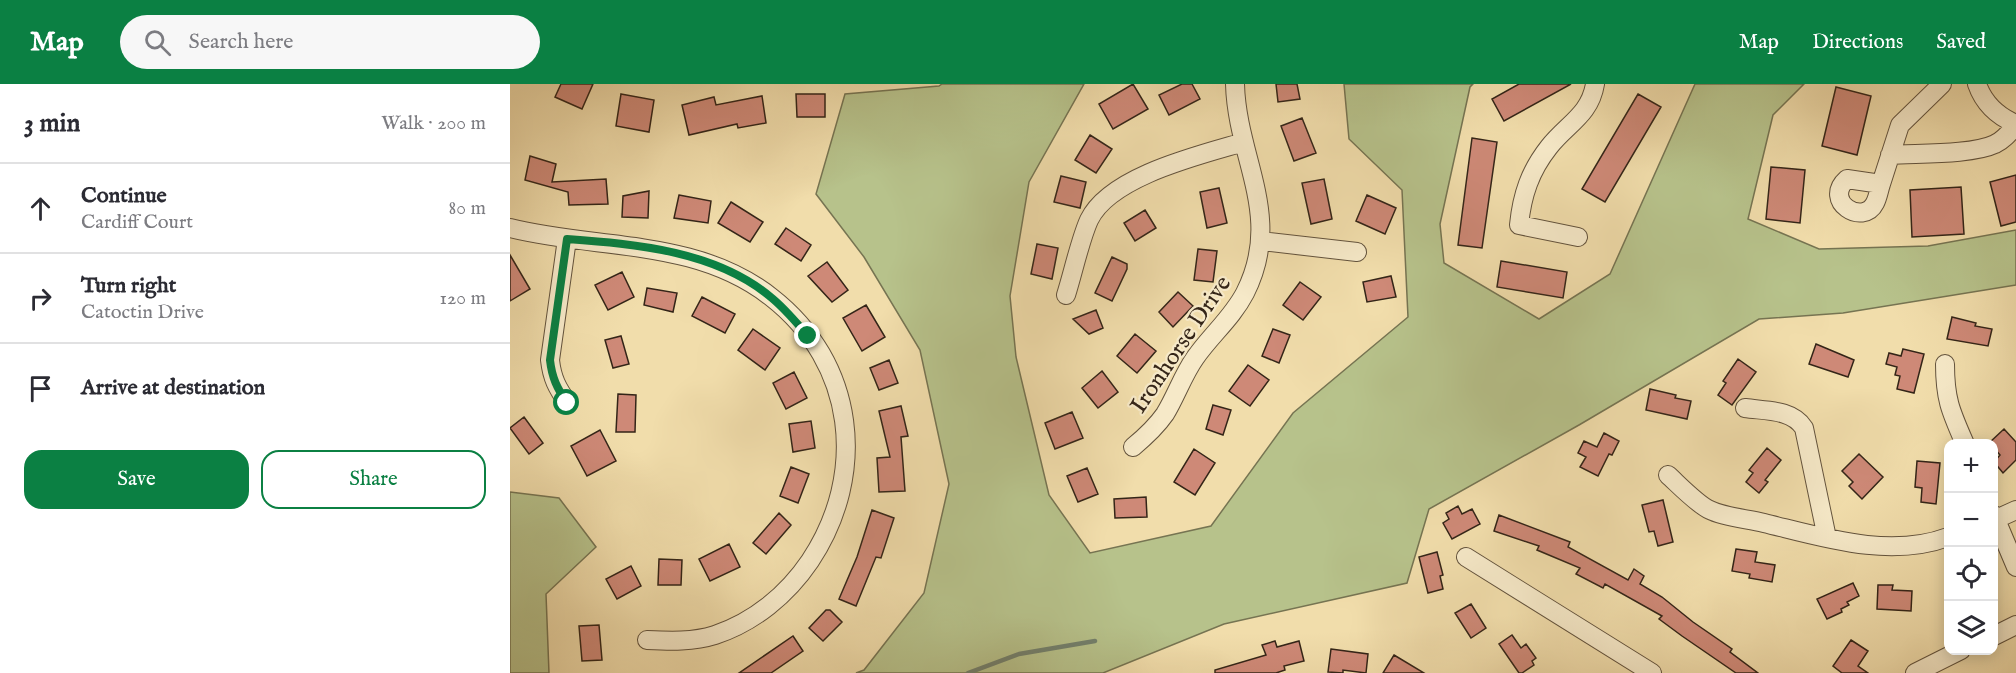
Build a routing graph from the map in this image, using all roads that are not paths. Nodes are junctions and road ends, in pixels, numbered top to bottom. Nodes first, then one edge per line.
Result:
1 (1235, 84) edge
2 (1595, 84) edge
3 (1942, 84) edge
4 (1977, 84) edge
5 (2016, 124) edge
6 (1244, 142) junction
7 (1890, 155) junction
8 (1881, 184) dead end
9 (510, 228) edge
10 (1578, 237) dead end
11 (567, 239) junction
12 (1261, 241) junction
13 (1357, 252) dead end
14 (1066, 295) dead end
15 (1945, 364) dead end
16 (567, 403) dead end
17 (1745, 408) dead end
18 (1963, 439) edge
19 (1133, 447) dead end
20 (1668, 475) dead end
21 (2016, 510) edge
22 (1998, 517) edge
23 (1998, 527) edge
24 (1827, 538) junction
25 (1944, 538) edge
26 (1466, 557) dead end
27 (2016, 567) edge
28 (2016, 625) edge
29 (1998, 634) edge
30 (647, 640) dead end
31 (1953, 655) edge
32 (1652, 673) edge
33 (1915, 673) edge

1 - 6 street, Ironhorse Drive
2 - 10 street
3 - 7 street
4 - 5 street
5 - 7 street
6 - 12 street, Ironhorse Drive
6 - 14 street
7 - 8 street
9 - 11 street
11 - 16 street
11 - 30 street
12 - 13 street
12 - 19 street, Ironhorse Drive
15 - 18 street
17 - 24 street
20 - 24 street
21 - 22 street
23 - 27 street
24 - 25 street
26 - 32 street
28 - 29 street
31 - 33 street

